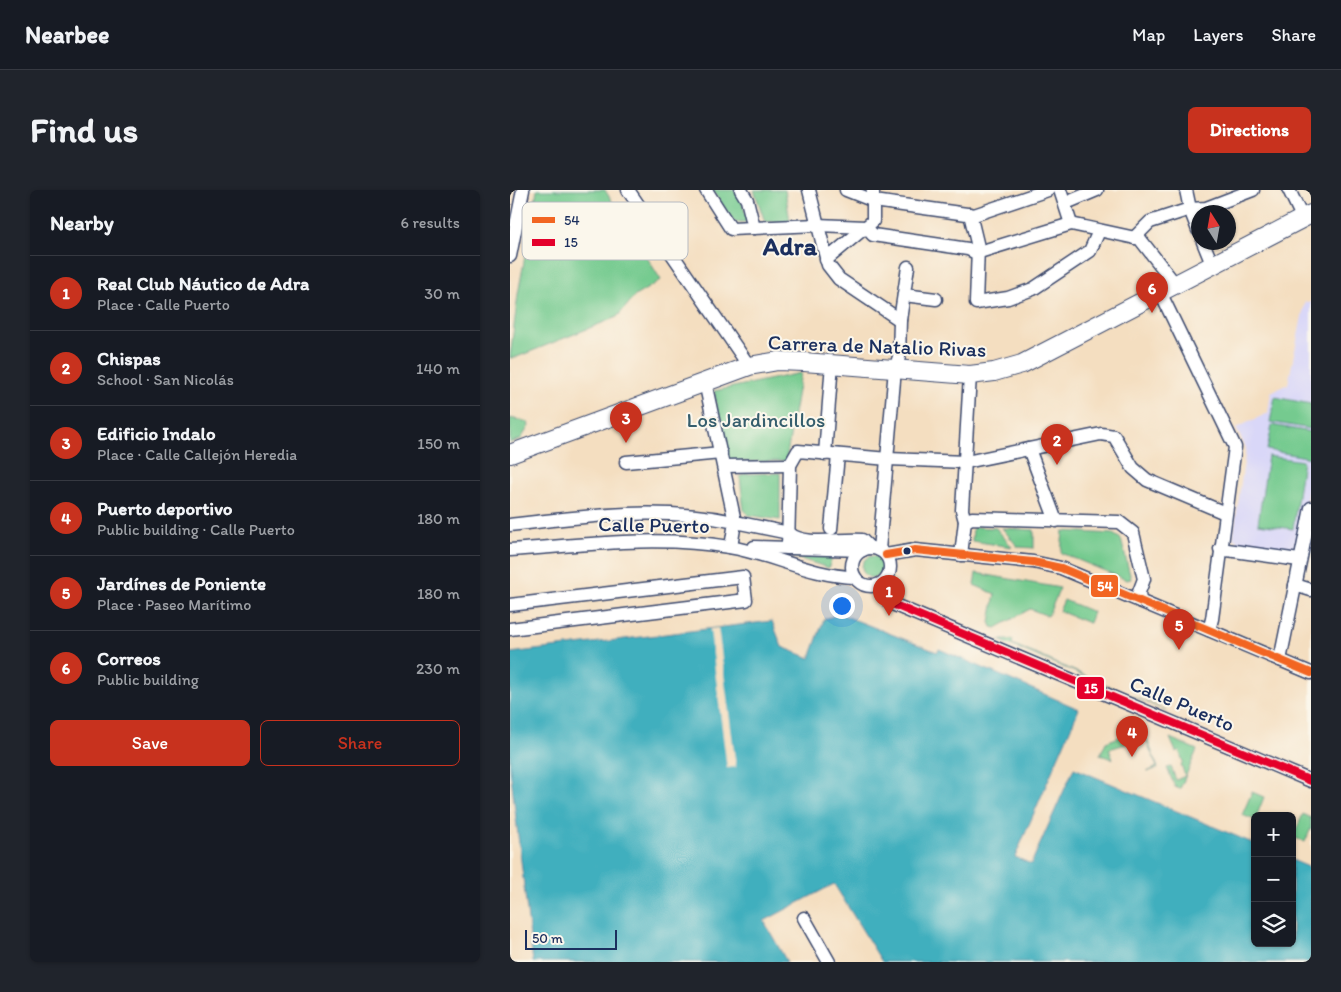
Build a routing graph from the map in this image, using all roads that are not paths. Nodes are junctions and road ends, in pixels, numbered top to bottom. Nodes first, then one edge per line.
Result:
1 (522, 190) edge
2 (628, 190) edge
3 (706, 190) edge
4 (741, 190) edge
5 (809, 190) edge
6 (846, 190) edge
7 (1048, 190) edge
8 (1060, 190) edge
9 (1097, 190) edge
10 (1186, 190) edge
11 (1253, 190) edge
12 (1289, 190) edge
13 (873, 195) edge
14 (636, 202) edge
15 (1066, 203) junction
16 (515, 206) edge
17 (1190, 209) junction
18 (970, 214) junction
19 (1307, 217) edge
20 (870, 224) junction
21 (1071, 224) junction
22 (816, 225) junction
23 (754, 228) junction
24 (1098, 231) junction
25 (1134, 238) junction
26 (1207, 250) edge
27 (976, 253) junction
28 (510, 256) edge
29 (676, 260) edge
30 (826, 260) junction
31 (1212, 264) junction
32 (908, 267) dead end
33 (1167, 288) junction
34 (904, 295) junction
35 (936, 299) dead end
36 (900, 320) junction
37 (832, 363) junction
38 (749, 366) junction
39 (895, 369) junction
40 (970, 375) junction
41 (705, 382) junction
42 (1029, 449) junction
43 (721, 453) junction
44 (510, 454) edge
45 (831, 454) junction
46 (888, 459) junction
47 (626, 462) dead end
48 (966, 462) junction
49 (790, 465) junction
50 (724, 466) junction
51 (1311, 510) edge
52 (1226, 513) junction
53 (965, 521) junction
54 (1056, 521) junction
55 (735, 522) junction
56 (510, 525) edge
57 (831, 528) dead end
58 (789, 533) junction
59 (731, 547) junction
60 (788, 548) junction
61 (1220, 549) junction
62 (510, 550) edge
63 (874, 551) junction
64 (962, 555) junction
65 (1299, 560) junction
66 (854, 577) junction
67 (882, 583) junction
68 (1295, 585) junction
69 (1311, 590) edge
70 (1140, 601) junction
71 (510, 605) edge
72 (510, 628) edge
73 (1209, 630) junction
74 (1280, 660) junction
75 (1311, 674) edge
76 (1311, 781) edge
77 (804, 918) dead end
78 (829, 962) edge

1 - 16 street
2 - 14 street
3 - 23 street
4 - 23 street
5 - 22 street
6 - 13 street
7 - 18 street
8 - 15 street
9 - 15 street
10 - 17 street
11 - 17 street
12 - 19 street
13 - 18 street
13 - 20 street
15 - 21 street
16 - 28 street
17 - 25 street
18 - 27 street
19 - 31 highway, Carrera de Natalio Rivas
20 - 22 street
20 - 27 street
20 - 30 street
21 - 24 street
21 - 27 street
22 - 23 street
22 - 30 street
24 - 25 street
24 - 27 street
25 - 33 street
26 - 31 street
29 - 38 street
30 - 36 street
31 - 33 highway, Carrera de Natalio Rivas
32 - 34 street
33 - 40 highway, Carrera de Natalio Rivas
33 - 52 street
34 - 35 street
34 - 36 street
36 - 39 street
37 - 38 highway, Carrera de Natalio Rivas
37 - 39 highway, Carrera de Natalio Rivas
37 - 45 street
38 - 41 highway, Carrera de Natalio Rivas
39 - 40 highway, Carrera de Natalio Rivas
39 - 46 street
40 - 48 street
41 - 43 street
41 - 44 highway, Carrera de Natalio Rivas
42 - 48 street
42 - 52 street
42 - 54 street
43 - 47 street
43 - 50 street
45 - 46 street
45 - 49 street
45 - 57 street
46 - 48 street
46 - 63 street
48 - 53 street
49 - 50 street
49 - 58 street
50 - 55 street
51 - 65 street
52 - 61 street
53 - 54 street
53 - 64 street
54 - 70 street
55 - 56 street
55 - 58 street
55 - 59 street
58 - 60 street
58 - 63 street
59 - 60 street
59 - 62 street, Calle Puerto
59 - 66 street, Calle Puerto
60 - 63 street
61 - 65 street
61 - 73 street
63 - 64 street
63 - 66 street
63 - 67 street
64 - 70 street
65 - 68 street
66 - 67 street
67 - 76 street, Calle Puerto
68 - 69 street
68 - 74 street
70 - 73 street
71 - 72 street
73 - 74 street
74 - 75 street
77 - 78 street

